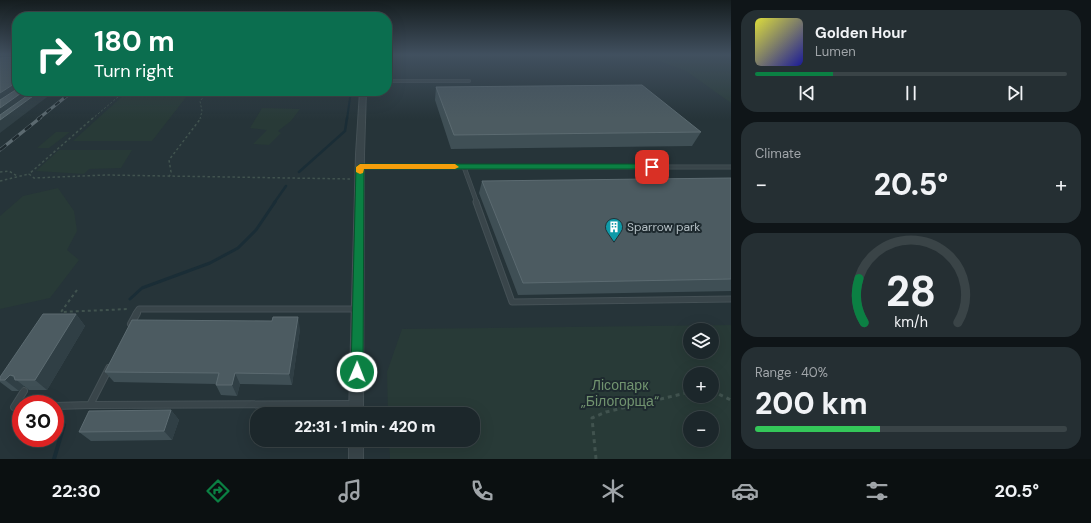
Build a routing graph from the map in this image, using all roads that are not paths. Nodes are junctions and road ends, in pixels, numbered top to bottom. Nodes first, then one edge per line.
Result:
1 (392, 81) edge
2 (469, 81) dead end
3 (363, 96) edge
4 (360, 167) junction
5 (464, 167) junction
6 (731, 167) edge
7 (731, 299) edge
8 (358, 309) junction
9 (128, 330) edge
10 (110, 365) edge
11 (24, 390) dead end
12 (21, 395) edge
13 (90, 405) junction
14 (64, 406) edge
15 (250, 407) edge
16 (356, 407) edge
17 (356, 447) edge
18 (356, 459) edge

1 - 2 lane
3 - 4 street
4 - 5 lane
4 - 8 street
5 - 6 lane
5 - 7 lane
8 - 9 lane
8 - 16 street
10 - 13 lane
11 - 12 lane
13 - 14 lane
13 - 15 lane
17 - 18 street

